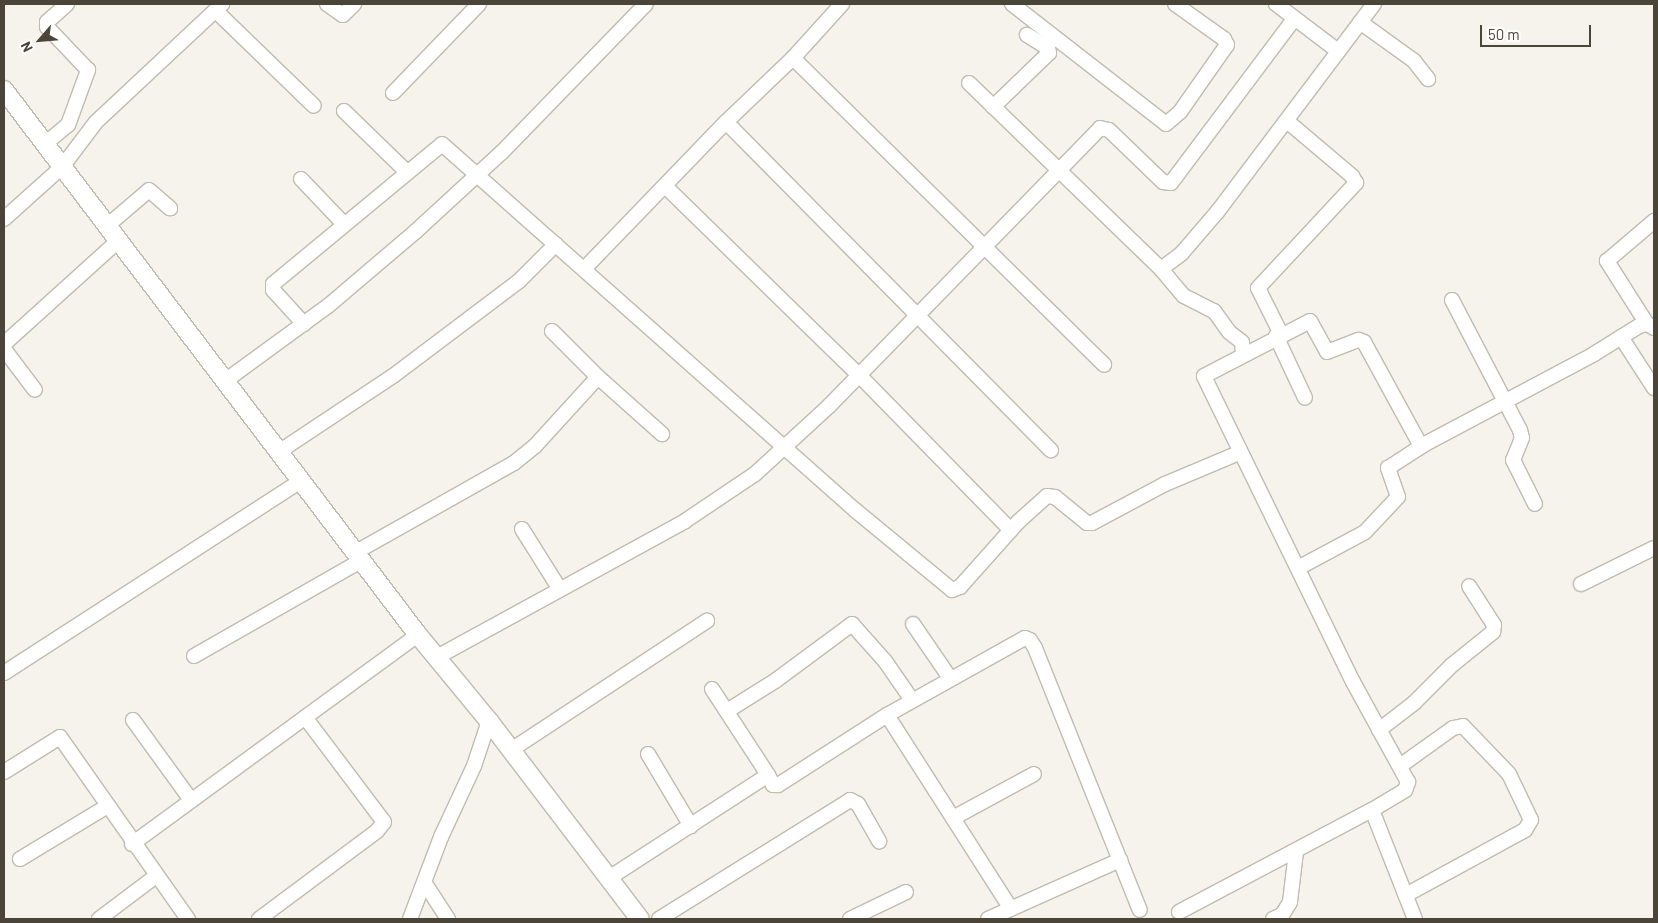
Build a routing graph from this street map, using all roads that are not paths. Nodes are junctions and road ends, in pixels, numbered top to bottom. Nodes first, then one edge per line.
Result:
1 (67, 4) edge
2 (326, 4) edge
3 (354, 4) edge
4 (479, 4) edge
5 (646, 4) edge
6 (842, 4) edge
7 (1012, 4) edge
8 (1175, 4) edge
9 (1276, 4) edge
10 (1374, 4) edge
11 (219, 7) edge
12 (1295, 18) junction
13 (1360, 22) junction
14 (1027, 34) dead end
15 (1338, 51) junction
16 (793, 58) junction
17 (1428, 79) dead end
18 (969, 83) dead end
19 (393, 93) dead end
20 (5, 94) edge
21 (314, 106) dead end
22 (993, 107) junction
23 (344, 111) dead end
24 (1286, 121) junction
25 (726, 122) junction
26 (50, 140) junction
27 (66, 163) junction
28 (407, 172) junction
29 (1059, 173) junction
30 (477, 176) junction
31 (301, 179) dead end
32 (665, 186) junction
33 (170, 208) dead end
34 (4, 218) edge
35 (114, 221) junction
36 (1654, 221) edge
37 (344, 224) junction
38 (118, 241) junction
39 (556, 244) junction
40 (985, 246) junction
41 (585, 268) junction
42 (1161, 269) junction
43 (1452, 300) dead end
44 (916, 314) junction
45 (304, 324) junction
46 (1650, 326) edge
47 (552, 331) dead end
48 (1279, 335) junction
49 (1620, 337) junction
50 (4, 344) edge
51 (4, 349) edge
52 (1243, 354) junction
53 (1104, 365) dead end
54 (859, 375) junction
55 (231, 376) junction
56 (598, 377) junction
57 (1654, 388) edge
58 (35, 390) dead end
59 (1305, 398) dead end
60 (1505, 401) junction
61 (662, 434) dead end
62 (289, 445) junction
63 (1421, 446) junction
64 (785, 447) junction
65 (1051, 450) dead end
66 (1241, 452) junction
67 (302, 480) junction
68 (1535, 504) dead end
69 (522, 529) dead end
70 (1011, 530) junction
71 (1654, 548) edge
72 (364, 551) junction
73 (1298, 568) junction
74 (1581, 584) dead end
75 (1469, 586) dead end
76 (559, 588) junction
77 (707, 621) dead end
78 (912, 624) dead end
79 (418, 635) junction
80 (445, 652) junction
81 (194, 656) dead end
82 (5, 669) edge
83 (950, 678) junction
84 (712, 689) dead end
85 (912, 700) junction
86 (727, 711) junction
87 (887, 715) junction
88 (305, 717) junction
89 (133, 720) dead end
90 (489, 721) junction
91 (1379, 730) junction
92 (518, 745) junction
93 (648, 754) dead end
94 (1400, 766) junction
95 (4, 772) edge
96 (1034, 774) dead end
97 (768, 775) junction
98 (191, 800) junction
99 (106, 807) junction
100 (1372, 810) junction
101 (953, 818) junction
102 (691, 826) junction
103 (879, 841) dead end
104 (132, 844) junction
105 (1296, 852) junction
106 (20, 859) dead end
107 (1120, 860) junction
108 (614, 874) junction
109 (156, 876) junction
110 (424, 882) junction
111 (906, 892) dead end
112 (1406, 895) junction
113 (1011, 909) junction
114 (1140, 910) dead end
115 (1179, 912) dead end
116 (99, 919) edge
117 (188, 919) edge
118 (259, 919) edge
119 (410, 919) edge
120 (448, 919) edge
121 (640, 919) edge
122 (660, 919) edge
123 (850, 919) edge
124 (988, 919) edge
125 (1273, 919) edge
126 (1415, 919) edge

1 - 26 street
2 - 3 street
4 - 19 street
5 - 30 street
6 - 16 street
7 - 8 street
9 - 12 street
10 - 13 street
11 - 21 street
11 - 27 street
12 - 15 street
12 - 29 street
13 - 15 street
13 - 17 street
14 - 22 street
15 - 24 street
16 - 25 street
16 - 40 street
18 - 22 street
20 - 26 street
22 - 29 street
23 - 28 street
24 - 42 street
24 - 48 street
25 - 32 street
25 - 44 street
26 - 27 street
27 - 34 street
27 - 35 street
28 - 30 street
28 - 37 street
29 - 40 street
29 - 42 street
30 - 39 street
30 - 45 street
31 - 37 street
32 - 41 street
32 - 54 street
33 - 35 street
35 - 38 street
36 - 46 street
37 - 45 street
38 - 50 street
38 - 55 street
39 - 41 street
39 - 62 street
40 - 44 street
40 - 53 street
41 - 64 street
42 - 52 street
43 - 60 street
44 - 54 street
44 - 65 street
45 - 55 street
46 - 49 street
47 - 56 street
48 - 52 street
48 - 59 street
48 - 63 street
49 - 57 street
49 - 60 street
51 - 58 street
52 - 66 street
54 - 64 street
54 - 70 street
55 - 62 street
56 - 61 street
56 - 72 street
60 - 63 street
60 - 68 street
62 - 67 street
63 - 73 street
64 - 70 street
64 - 76 street
66 - 70 street
66 - 73 street
67 - 72 street
67 - 82 street
69 - 76 street
71 - 74 street
72 - 79 street
72 - 81 street
73 - 91 street
75 - 91 street
76 - 80 street
77 - 92 street
78 - 83 street
79 - 80 street
79 - 88 street
80 - 90 street
83 - 85 street
83 - 107 street
84 - 86 street
85 - 86 street
85 - 87 street
86 - 97 street
87 - 97 street
87 - 101 street
88 - 98 street
88 - 118 street
89 - 98 street
90 - 92 street
90 - 110 street
91 - 94 street
92 - 108 street
93 - 102 street
94 - 100 street
94 - 112 street
95 - 99 street
96 - 101 street
97 - 102 street
98 - 104 street
99 - 104 street
99 - 106 street
100 - 105 street
100 - 112 street
101 - 113 street
102 - 108 street
103 - 122 street
104 - 109 street
105 - 115 street
105 - 125 street
107 - 113 street
107 - 114 street
108 - 121 street
109 - 116 street
109 - 117 street
110 - 119 street
110 - 120 street
111 - 123 street
112 - 126 street
113 - 124 street

